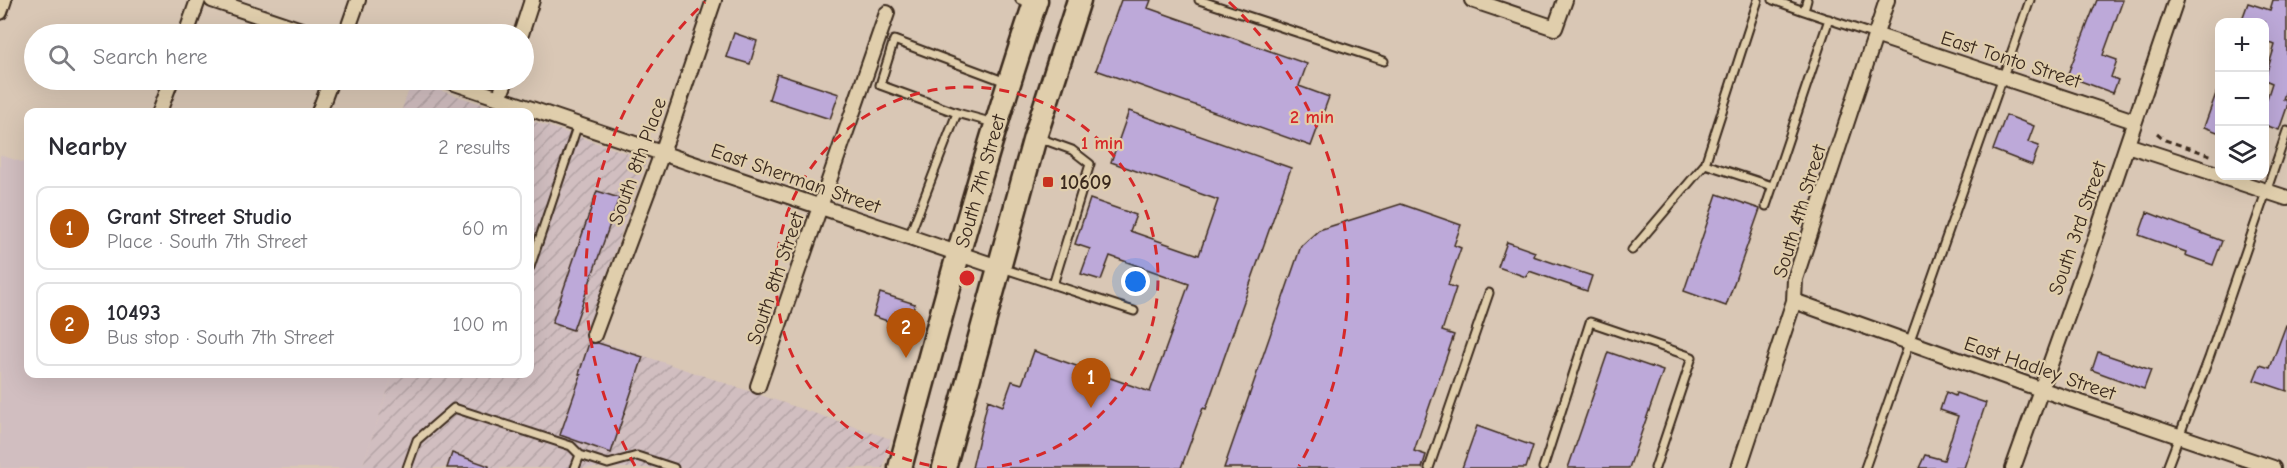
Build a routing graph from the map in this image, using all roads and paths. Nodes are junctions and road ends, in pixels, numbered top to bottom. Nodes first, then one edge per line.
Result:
1 (4, 0) edge
2 (198, 0) edge
3 (212, 0) edge
4 (358, 0) edge
5 (532, 0) edge
6 (714, 0) edge
7 (1079, 0) edge
8 (1199, 0) edge
9 (1472, 0) edge
10 (1565, 0) edge
11 (1758, 0) edge
12 (1773, 0) edge
13 (1807, 0) edge
14 (1887, 0) edge
15 (2030, 0) edge
16 (2176, 0) edge
17 (1030, 2) edge
18 (1804, 10) junction
19 (0, 12) edge
20 (887, 13) dead end
21 (1829, 19) junction
22 (190, 24) edge
23 (283, 24) edge
24 (350, 24) edge
25 (524, 24) edge
26 (1875, 35) junction
27 (1384, 61) dead end
28 (2004, 77) junction
29 (1009, 84) junction
30 (167, 90) edge
31 (327, 90) edge
32 (476, 90) edge
33 (503, 90) edge
34 (500, 98) junction
35 (160, 108) edge
36 (320, 108) edge
37 (530, 108) edge
38 (534, 109) edge
39 (957, 113) junction
40 (2134, 120) junction
41 (578, 124) junction
42 (996, 124) junction
43 (2287, 131) edge
44 (2157, 133) dead end
45 (1035, 137) junction
46 (2127, 145) junction
47 (662, 153) junction
48 (2215, 156) edge
49 (1706, 164) junction
50 (2215, 174) edge
51 (2233, 180) edge
52 (1772, 186) junction
53 (2267, 191) junction
54 (2287, 198) edge
55 (1766, 206) dead end
56 (820, 207) junction
57 (909, 237) junction
58 (1632, 250) dead end
59 (958, 254) junction
60 (534, 255) edge
61 (998, 267) junction
62 (1053, 285) junction
63 (1489, 293) dead end
64 (1794, 301) junction
65 (1134, 311) dead end
66 (594, 335) dead end
67 (1909, 342) junction
68 (758, 386) dead end
69 (2040, 389) junction
70 (2178, 436) junction
71 (580, 455) junction
72 (407, 468) edge
73 (575, 468) edge
74 (674, 468) edge
75 (900, 468) edge
76 (944, 468) edge
77 (1429, 468) edge
78 (1543, 468) edge
79 (1654, 468) edge
80 (1739, 468) edge
81 (1865, 468) edge
82 (2013, 468) edge
83 (2167, 468) edge
84 (2273, 468) edge

1 - 19 street
2 - 22 street
3 - 23 street
4 - 24 street
5 - 25 street
6 - 47 street, South 8th Place
7 - 45 main road, South 7th Street
8 - 27 lane
9 - 10 street
11 - 49 lane
12 - 18 lane
13 - 18 lane
14 - 26 street, South 4th Street
15 - 28 lane
16 - 40 street, South 3rd Street
17 - 29 main road, South 7th Street
18 - 21 lane
20 - 56 street, South 8th Street
21 - 26 lane
21 - 52 lane
26 - 28 street, East Tonto Street
26 - 64 street, South 4th Street
28 - 40 street, East Tonto Street
28 - 67 lane
29 - 39 lane
29 - 42 main road, South 7th Street
30 - 35 street
31 - 36 street
32 - 34 street, East Sherman Street
33 - 34 street
34 - 37 street, East Sherman Street
38 - 41 street, East Sherman Street
39 - 42 lane
39 - 57 lane
40 - 46 street, South 3rd Street
41 - 47 street, East Sherman Street
41 - 60 lane
42 - 59 main road, South 7th Street
43 - 53 lane
44 - 48 path
45 - 61 main road, South 7th Street
45 - 62 lane
46 - 50 street
46 - 69 street, South 3rd Street
47 - 56 street, East Sherman Street
47 - 66 street, South 8th Place
49 - 52 lane
49 - 58 lane
51 - 53 street
52 - 55 lane
53 - 54 street
53 - 70 lane
56 - 57 street, East Sherman Street
56 - 68 street, South 8th Street
57 - 59 street, East Sherman Street
59 - 61 street, East Sherman Street
59 - 75 main road, South 7th Street
61 - 62 lane, East Sherman Street
61 - 76 main road, South 7th Street
62 - 65 lane, East Sherman Street
63 - 77 lane
64 - 67 street, East Hadley Street
64 - 80 street, South 4th Street
67 - 69 street, East Hadley Street
67 - 81 lane
69 - 70 street, East Hadley Street
69 - 82 street, South 3rd Street
70 - 83 lane
70 - 84 street, East Hadley Street
71 - 72 lane
71 - 73 lane
71 - 74 lane
78 - 79 lane

